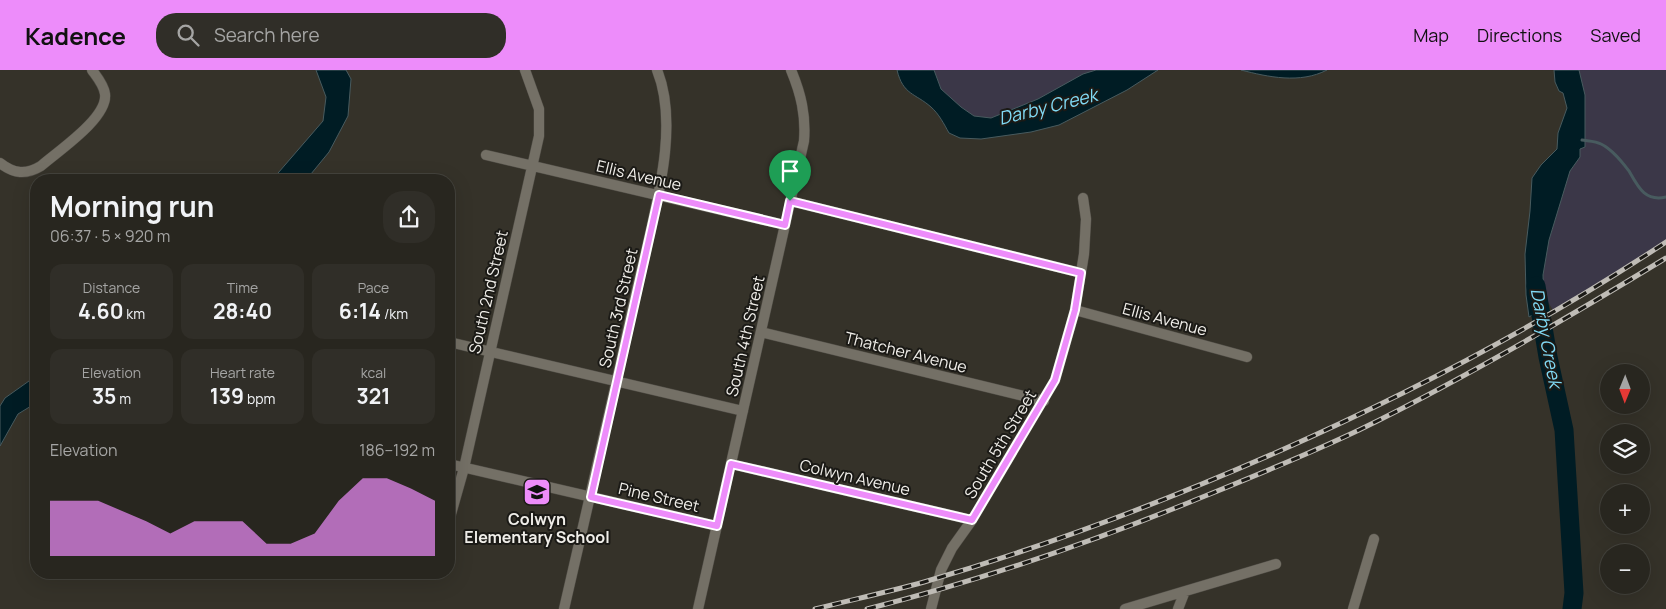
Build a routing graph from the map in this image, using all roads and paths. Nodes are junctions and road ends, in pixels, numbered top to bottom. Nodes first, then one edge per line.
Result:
1 (92, 70) edge
2 (526, 70) edge
3 (657, 70) edge
4 (792, 70) edge
5 (486, 155) dead end
6 (0, 163) edge
7 (532, 166) junction
8 (659, 195) junction
9 (1083, 198) dead end
10 (790, 201) junction
11 (785, 225) junction
12 (1081, 273) junction
13 (1075, 310) junction
14 (761, 332) junction
15 (455, 343) edge
16 (489, 351) junction
17 (1247, 357) dead end
18 (616, 381) junction
19 (1044, 401) junction
20 (743, 411) junction
21 (731, 464) junction
22 (455, 466) edge
23 (464, 468) junction
24 (591, 497) junction
25 (455, 500) edge
26 (972, 520) junction
27 (717, 526) junction
28 (1374, 539) dead end
29 (1276, 564) dead end
30 (1185, 591) junction
31 (564, 609) edge
32 (698, 609) edge
33 (931, 609) edge
34 (1125, 609) edge
35 (1178, 609) edge
36 (1353, 609) edge

1 - 6 street
2 - 7 street, South 2nd Street
3 - 8 street, South 3rd Street
4 - 10 street, South 4th Street
5 - 7 street, Ellis Avenue
7 - 8 street, Ellis Avenue
7 - 16 street, South 2nd Street
8 - 11 street, Ellis Avenue
8 - 18 street, South 3rd Street
9 - 12 street, South 5th Street
10 - 11 street, South 4th Street
10 - 12 street
11 - 14 street, South 4th Street
12 - 13 street, South 5th Street
13 - 17 street, Ellis Avenue
13 - 19 street, South 5th Street
14 - 19 street, Thatcher Avenue
14 - 20 street, South 4th Street
15 - 16 street
16 - 18 street
16 - 23 street, South 2nd Street
18 - 20 street
18 - 24 street, South 3rd Street
19 - 26 street, South 5th Street
20 - 21 street, South 4th Street
21 - 26 street, Colwyn Avenue
21 - 27 street, South 4th Street
22 - 23 street, Pine Street
23 - 24 street, Pine Street
23 - 25 street, South 2nd Street
24 - 27 street, Pine Street
24 - 31 street, South 3rd Street
26 - 33 street, South 5th Street
27 - 32 street, South 4th Street
28 - 36 street
29 - 30 street
30 - 34 street
30 - 35 street

